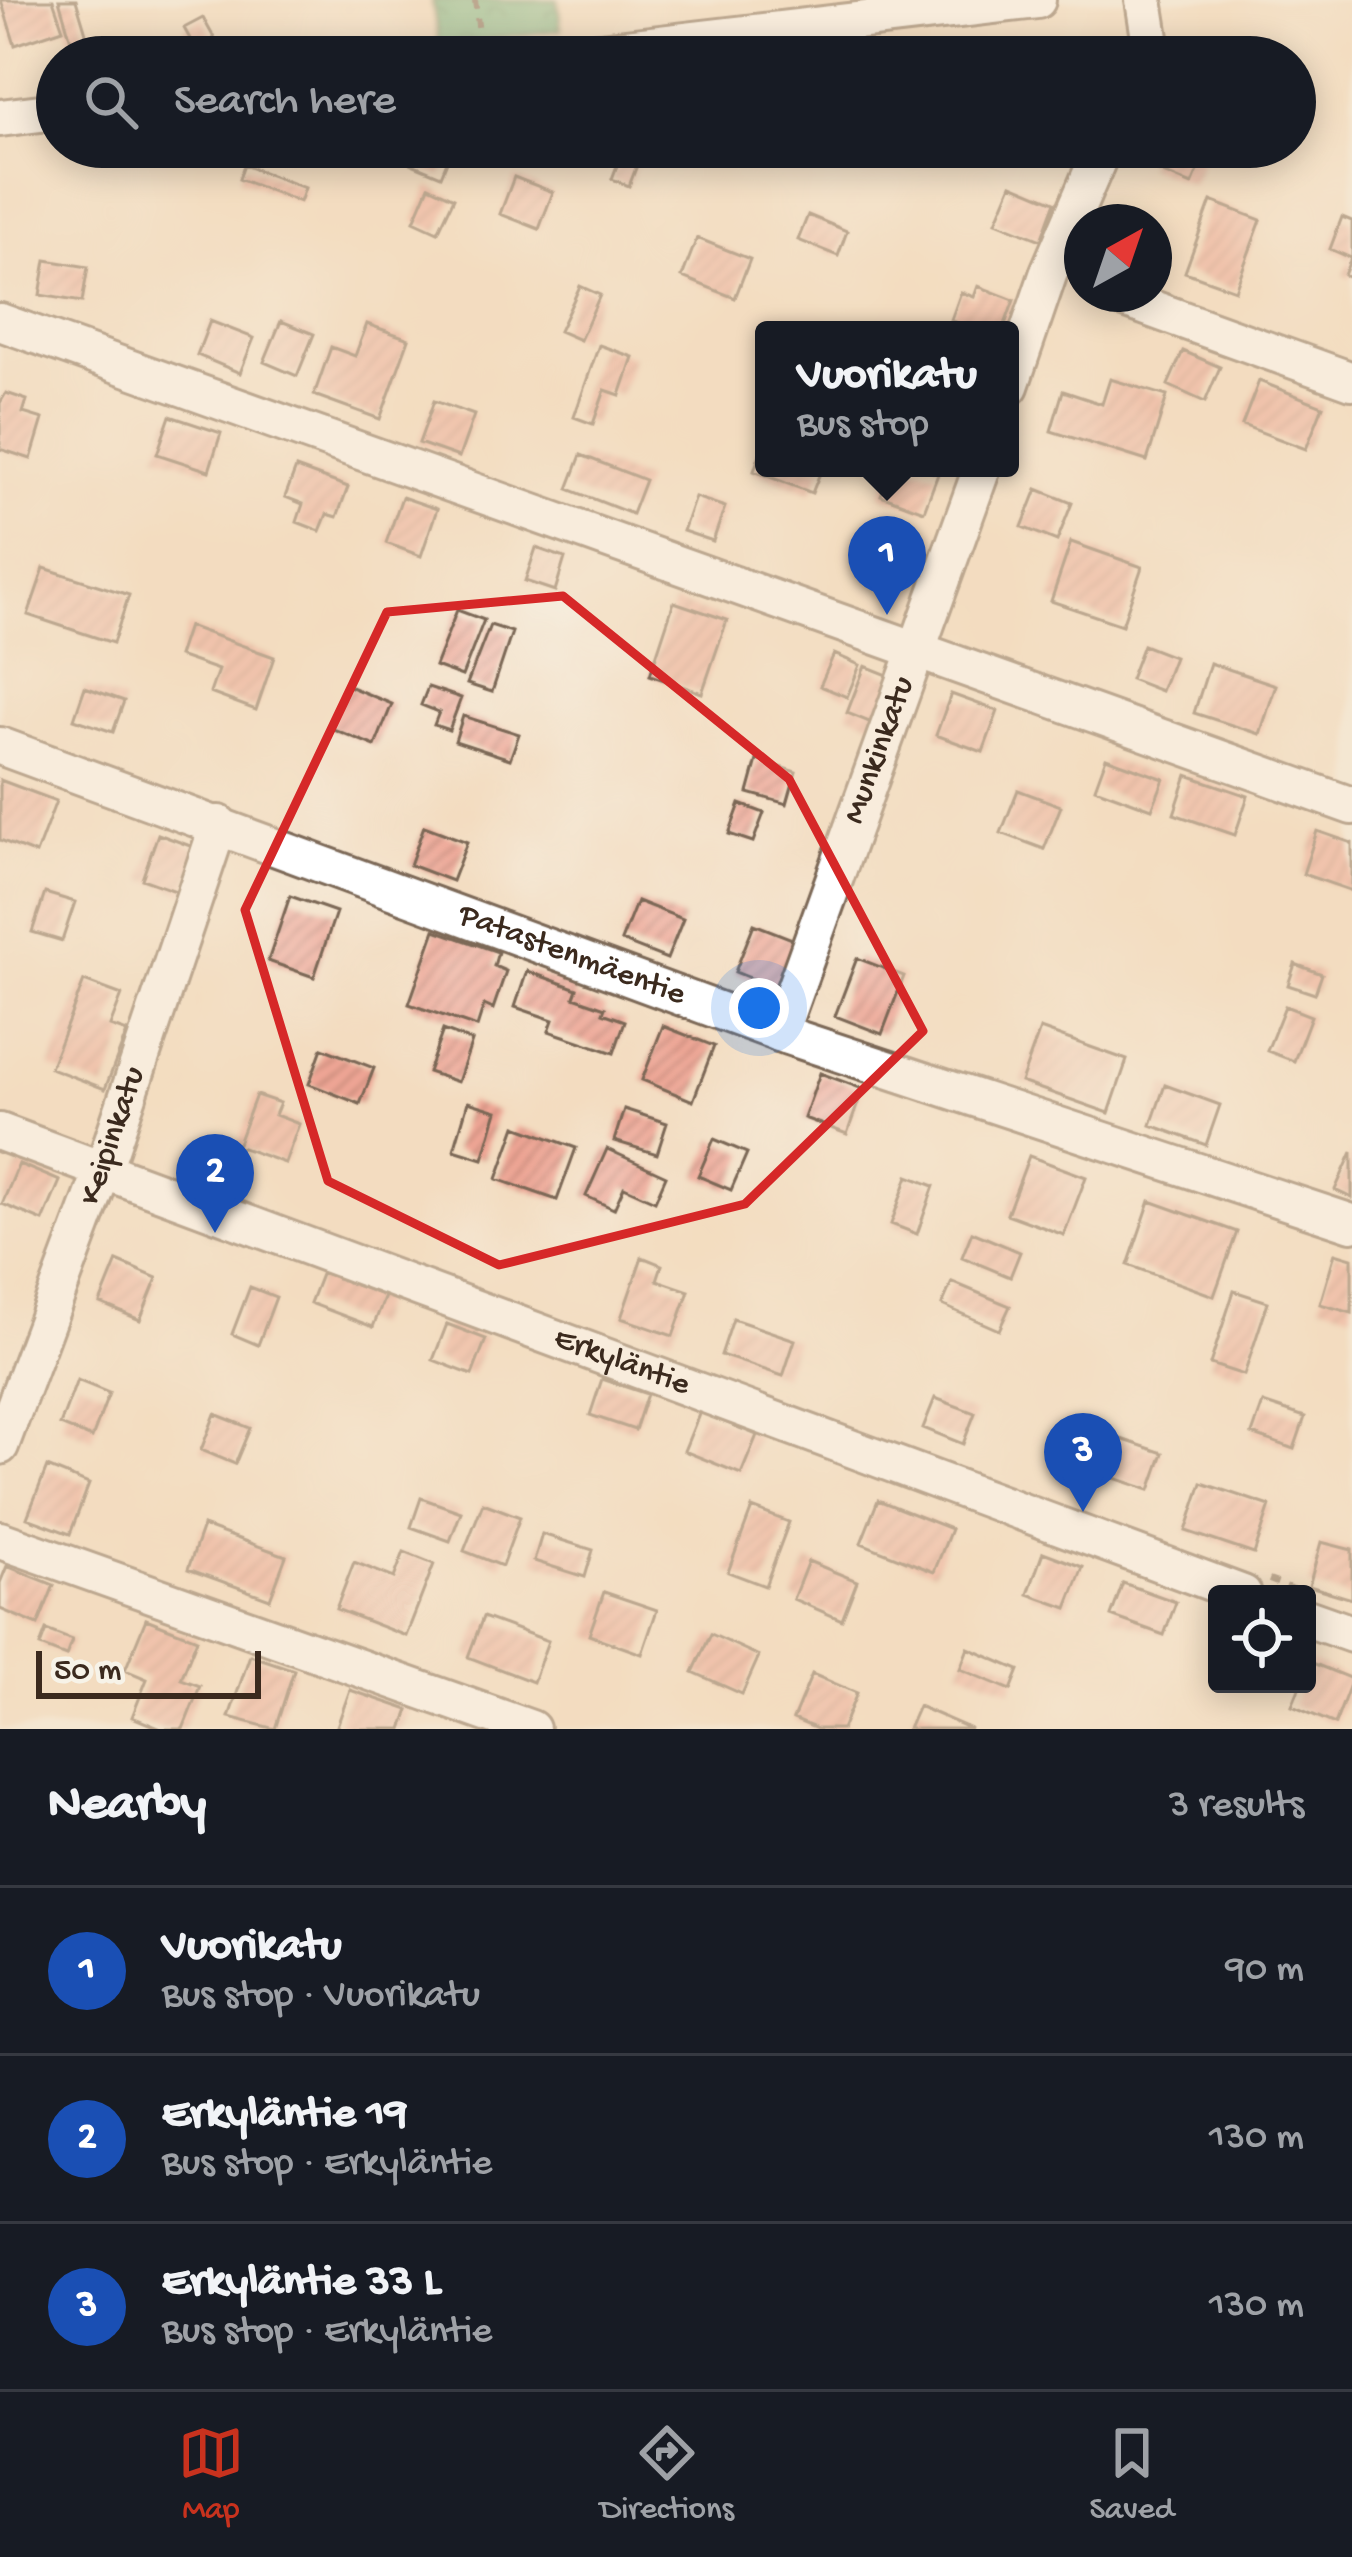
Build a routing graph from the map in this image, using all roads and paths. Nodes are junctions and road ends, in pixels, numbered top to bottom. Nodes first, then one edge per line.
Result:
1 (476, 0) edge
2 (1037, 0) edge
3 (1144, 0) edge
4 (480, 36) edge
5 (728, 36) edge
6 (1150, 36) edge
7 (36, 114) edge
8 (0, 118) edge
9 (1097, 168) edge
10 (1087, 204) edge
11 (1064, 282) edge
12 (1161, 312) edge
13 (0, 322) edge
14 (1019, 369) edge
15 (1352, 381) edge
16 (979, 477) edge
17 (918, 652) junction
18 (0, 746) edge
19 (1352, 806) edge
20 (219, 824) junction
21 (779, 1033) junction
22 (0, 1132) edge
23 (103, 1170) junction
24 (1352, 1223) edge
25 (0, 1446) edge
26 (0, 1540) edge
27 (1219, 1585) edge
28 (1316, 1621) edge
29 (1352, 1634) edge
30 (531, 1729) edge

1 - 4 path
2 - 5 street
3 - 6 street
7 - 8 street
9 - 10 street
11 - 14 street
12 - 15 street
13 - 17 street
16 - 17 street, Munkinkatu
17 - 19 street
17 - 21 street, Munkinkatu
18 - 20 street, Patastenmäentie
20 - 21 street, Patastenmäentie
20 - 23 street, Keipinkatu
21 - 24 street, Patastenmäentie
22 - 23 street, Erkyläntie
23 - 25 street, Keipinkatu
23 - 27 street, Erkyläntie
26 - 30 street
28 - 29 street

